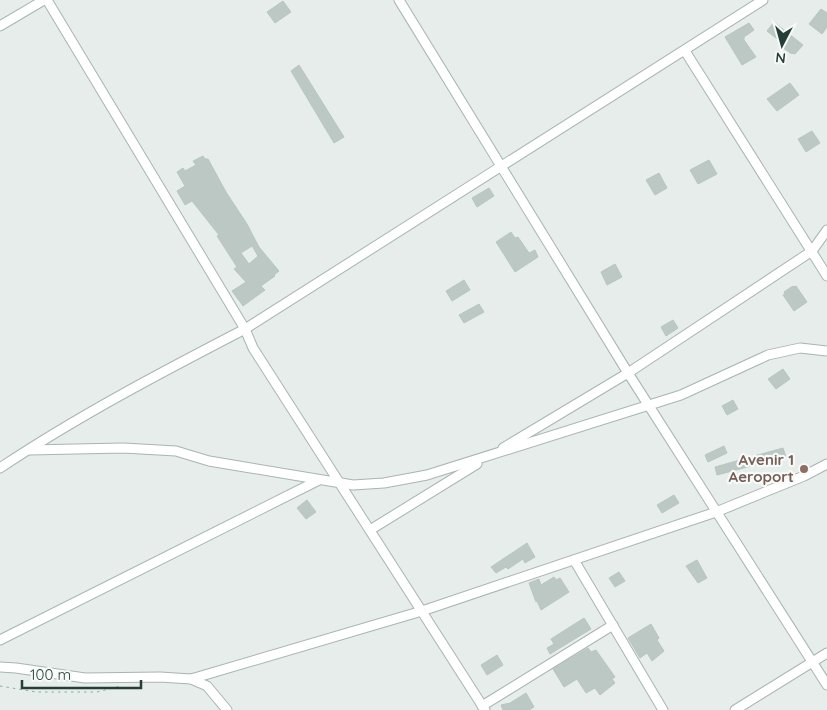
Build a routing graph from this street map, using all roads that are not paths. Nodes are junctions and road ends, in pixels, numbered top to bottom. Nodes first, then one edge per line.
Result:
1 (45, 0) edge
2 (399, 0) edge
3 (763, 0) edge
4 (0, 26) edge
5 (685, 51) junction
6 (502, 166) junction
7 (827, 230) edge
8 (812, 251) junction
9 (827, 276) edge
10 (245, 329) junction
11 (827, 351) edge
12 (628, 374) junction
13 (648, 405) junction
14 (27, 450) junction
15 (489, 457) junction
16 (827, 464) edge
17 (0, 468) edge
18 (319, 480) junction
19 (340, 483) junction
20 (716, 512) junction
21 (370, 530) junction
22 (574, 560) junction
23 (422, 611) junction
24 (613, 625) junction
25 (0, 640) edge
26 (827, 653) edge
27 (813, 662) junction
28 (0, 667) edge
29 (191, 679) junction
30 (827, 685) edge
31 (745, 707) edge
32 (484, 708) edge
33 (227, 710) edge
34 (663, 710) edge
35 (735, 710) edge

1 - 4 street
1 - 10 street
2 - 6 street
3 - 5 street
5 - 6 street
5 - 8 street
6 - 10 street
6 - 12 street
7 - 8 street
8 - 9 street
8 - 12 street
10 - 14 street
10 - 19 street
11 - 13 street
12 - 13 street
12 - 15 street
13 - 15 street
13 - 20 street
14 - 17 street
14 - 18 street
15 - 19 street
15 - 21 street
16 - 20 street
18 - 19 street
18 - 25 street
19 - 21 street
20 - 22 street
20 - 27 street
21 - 23 street
22 - 23 street
22 - 24 street
23 - 29 street
23 - 32 street
24 - 32 street
24 - 34 street
26 - 27 street
27 - 30 street
27 - 31 street
28 - 29 street
29 - 33 street
31 - 35 street

